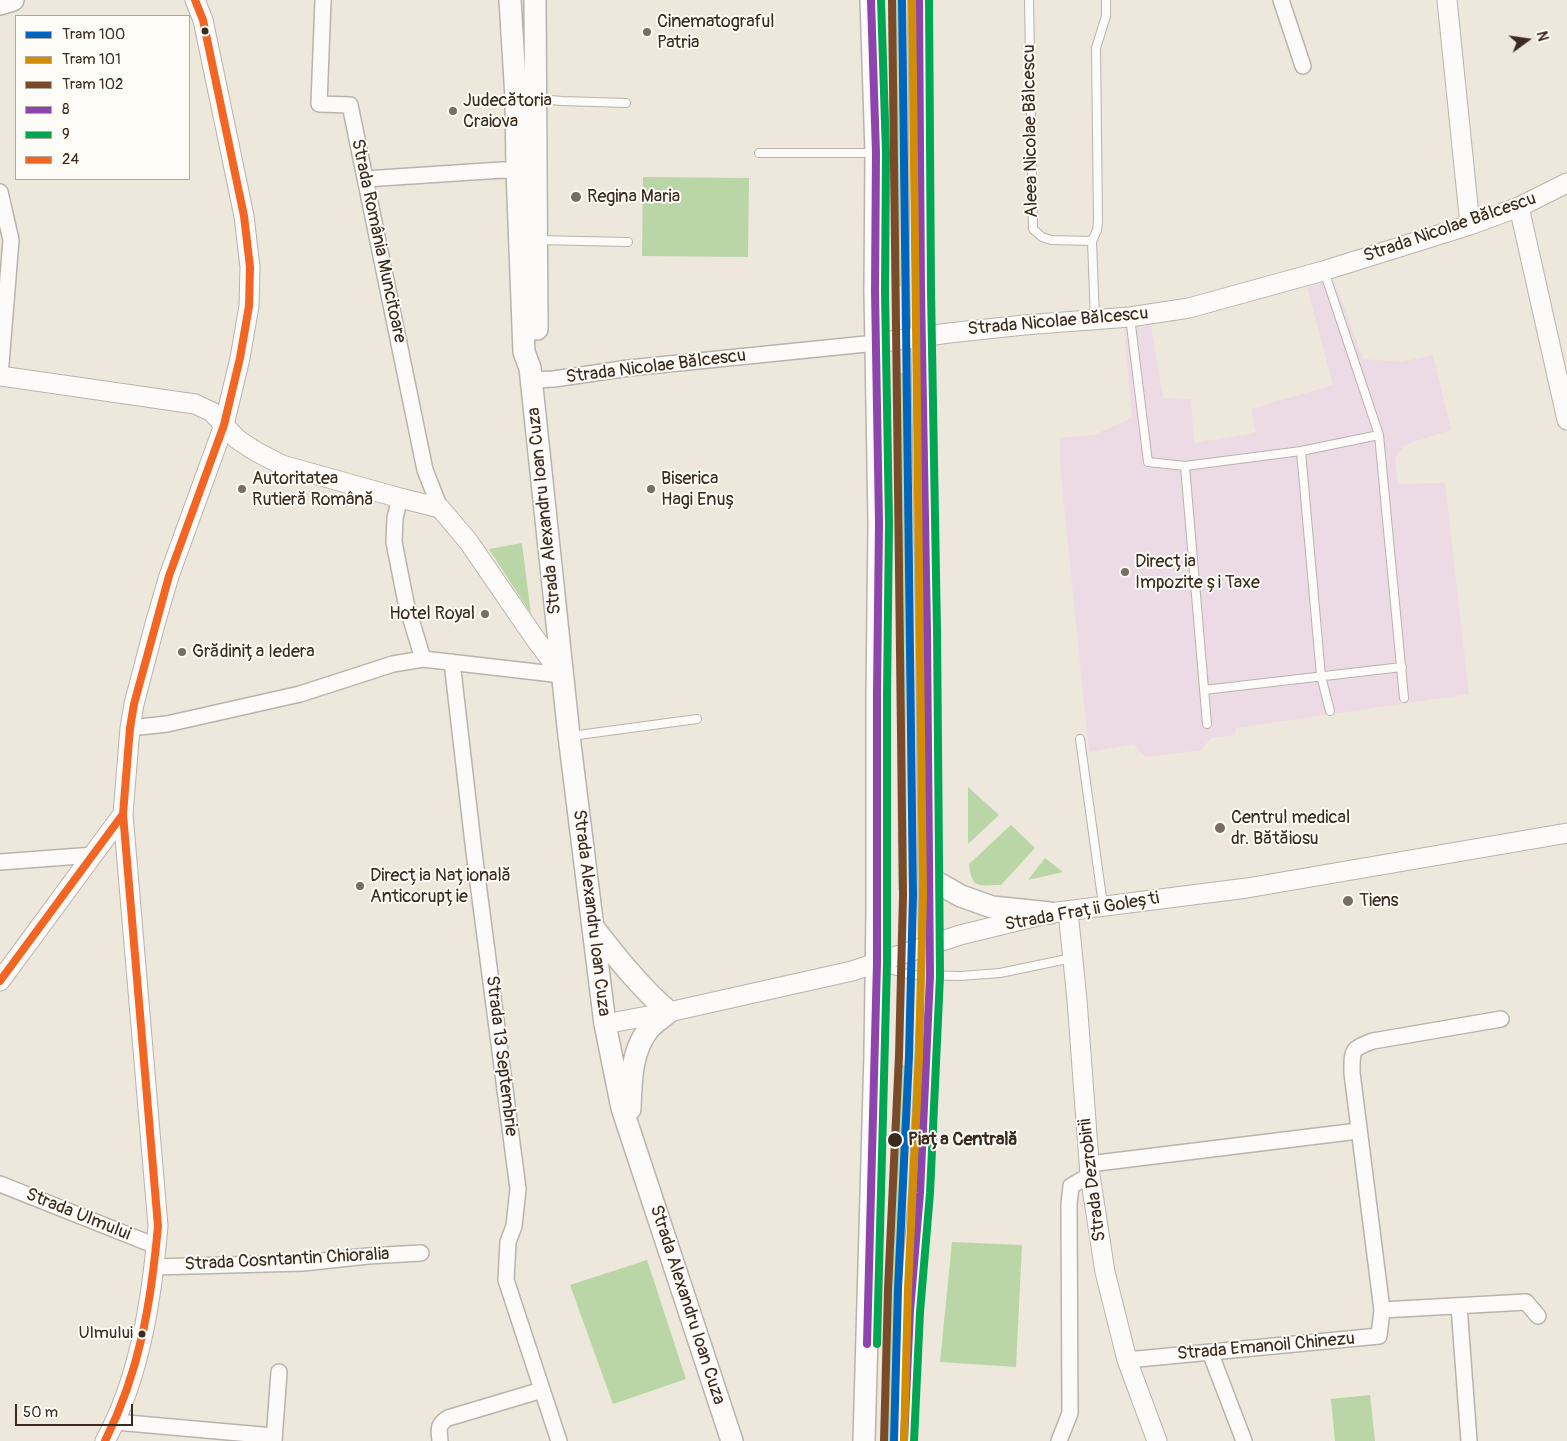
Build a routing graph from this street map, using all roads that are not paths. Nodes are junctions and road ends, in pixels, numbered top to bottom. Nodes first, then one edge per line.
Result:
1 (13, 0) edge
2 (195, 0) edge
3 (203, 0) edge
4 (322, 0) edge
5 (510, 0) edge
6 (535, 0) edge
7 (871, 0) edge
8 (919, 0) edge
9 (1029, 0) edge
10 (1106, 0) edge
11 (1281, 0) edge
12 (1447, 0) edge
13 (0, 4) edge
14 (203, 20) junction
15 (1303, 66) dead end
16 (526, 99) junction
17 (626, 103) dead end
18 (758, 153) dead end
19 (876, 153) junction
20 (526, 170) junction
21 (365, 179) junction
22 (1567, 183) edge
23 (0, 192) edge
24 (1519, 207) junction
25 (1470, 224) junction
26 (528, 240) junction
27 (1092, 241) junction
28 (628, 242) dead end
29 (1323, 271) junction
30 (1130, 317) junction
31 (1095, 320) junction
32 (922, 336) junction
33 (876, 343) junction
34 (531, 374) junction
35 (0, 376) edge
36 (1567, 420) edge
37 (224, 425) junction
38 (1379, 435) junction
39 (1301, 451) junction
40 (1185, 466) junction
41 (400, 498) junction
42 (440, 508) junction
43 (423, 659) junction
44 (452, 662) junction
45 (1402, 667) junction
46 (562, 675) junction
47 (1321, 676) junction
48 (1204, 690) junction
49 (1404, 698) dead end
50 (1330, 711) dead end
51 (697, 719) dead end
52 (1207, 724) dead end
53 (130, 728) junction
54 (569, 736) junction
55 (1080, 739) dead end
56 (123, 814) junction
57 (1567, 833) edge
58 (94, 855) junction
59 (0, 862) edge
60 (929, 878) junction
61 (1103, 905) junction
62 (1059, 912) junction
63 (593, 927) junction
64 (930, 945) junction
65 (1072, 958) junction
66 (877, 963) junction
67 (930, 976) junction
68 (0, 981) edge
69 (669, 1012) junction
70 (1501, 1019) dead end
71 (605, 1024) junction
72 (629, 1126) junction
73 (1358, 1131) junction
74 (1090, 1169) junction
75 (0, 1184) edge
76 (156, 1246) junction
77 (421, 1253) dead end
78 (154, 1267) junction
79 (1459, 1306) junction
80 (1382, 1310) junction
81 (1538, 1316) dead end
82 (1210, 1352) junction
83 (1127, 1360) junction
84 (279, 1372) dead end
85 (542, 1390) junction
86 (116, 1422) junction
87 (274, 1438) edge
88 (105, 1441) edge
89 (440, 1441) edge
90 (559, 1441) edge
91 (732, 1441) edge
92 (864, 1441) edge
93 (904, 1441) edge
94 (1059, 1441) edge
95 (1157, 1441) edge
96 (1244, 1441) edge
97 (1469, 1441) edge

1 - 13 main road
2 - 14 street
3 - 14 street
4 - 21 street, Strada România Muncitoare
5 - 16 main road, Strada Alexandru Ioan Cuza
6 - 16 main road, Strada Alexandru Ioan Cuza
7 - 19 main road
8 - 32 main road
9 - 27 lane, Aleea Nicolae Bălcescu
10 - 27 lane
11 - 15 street
12 - 25 street
14 - 37 street
16 - 17 lane
16 - 20 main road, Strada Alexandru Ioan Cuza
18 - 19 lane
19 - 33 main road
20 - 21 street
20 - 26 main road, Strada Alexandru Ioan Cuza
21 - 42 street, Strada România Muncitoare
22 - 24 street, Strada Nicolae Bălcescu
23 - 35 street
24 - 25 street, Strada Nicolae Bălcescu
24 - 36 street
25 - 29 street, Strada Nicolae Bălcescu
26 - 28 lane
26 - 34 main road, Strada Alexandru Ioan Cuza
27 - 31 lane
29 - 30 street, Strada Nicolae Bălcescu
29 - 38 lane
30 - 31 street, Strada Nicolae Bălcescu
30 - 40 lane
31 - 32 street, Strada Nicolae Bălcescu
32 - 33 street, Strada Nicolae Bălcescu
32 - 60 main road
33 - 34 street, Strada Nicolae Bălcescu
33 - 66 main road
34 - 46 main road, Strada Alexandru Ioan Cuza
35 - 37 street
37 - 41 street
37 - 53 street
38 - 39 lane
38 - 45 lane
39 - 40 lane
39 - 47 lane
40 - 48 lane
41 - 42 street
41 - 43 street
42 - 46 street
43 - 44 street
43 - 53 street
44 - 46 street
44 - 85 street, Strada 13 Septembrie
45 - 47 lane
45 - 49 lane
46 - 54 main road, Strada Alexandru Ioan Cuza
47 - 48 lane
47 - 50 lane
48 - 52 lane
51 - 54 lane
53 - 56 street
54 - 63 main road, Strada Alexandru Ioan Cuza
55 - 61 lane
56 - 58 street
56 - 76 street
57 - 61 street, Strada Frații Golești
58 - 59 street
58 - 68 street
60 - 62 main road
60 - 64 main road
61 - 62 street, Strada Frații Golești
62 - 64 street, Strada Frații Golești
62 - 65 street, Strada Dezrobirii
63 - 69 main road
63 - 71 main road, Strada Alexandru Ioan Cuza
64 - 66 street, Strada Frații Golești
64 - 67 main road
65 - 67 lane
65 - 74 street, Strada Dezrobirii
66 - 67 lane
66 - 69 street, Strada Frații Golești
66 - 92 main road
67 - 93 main road
69 - 71 street, Strada Frații Golești
69 - 72 main road
70 - 73 street, Strada Emanoil Chinezu
71 - 72 main road, Strada Alexandru Ioan Cuza
72 - 91 main road, Strada Alexandru Ioan Cuza
73 - 74 street
73 - 80 street, Strada Emanoil Chinezu
74 - 83 street, Strada Dezrobirii
74 - 94 street
75 - 76 street, Strada Ulmului
76 - 78 street
77 - 78 street, Strada Cosntantin Chioralia
78 - 86 street
79 - 80 street
79 - 81 street
79 - 97 street
80 - 82 street, Strada Emanoil Chinezu
82 - 83 street, Strada Emanoil Chinezu
82 - 96 street
83 - 95 street, Strada Dezrobirii
84 - 87 street
85 - 89 street
85 - 90 street, Strada 13 Septembrie
86 - 87 street
86 - 88 street

